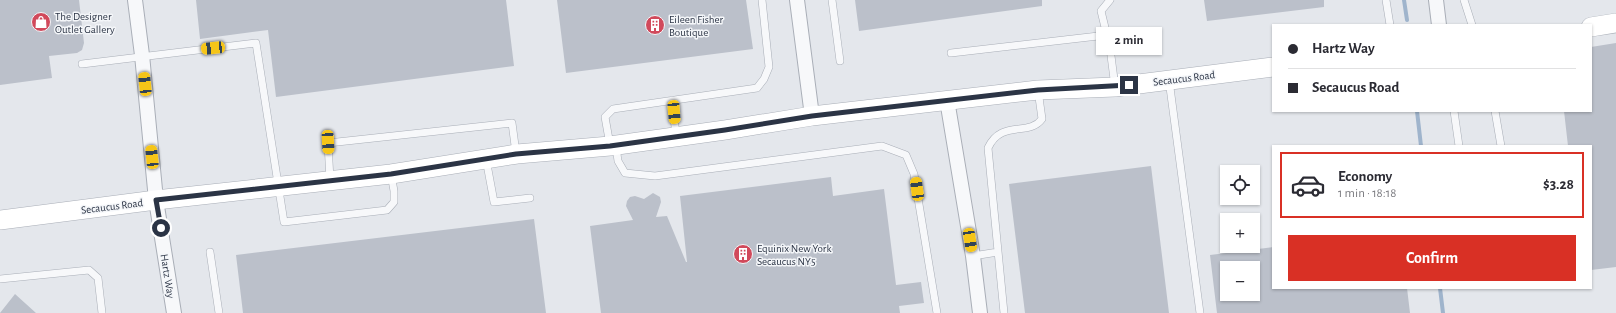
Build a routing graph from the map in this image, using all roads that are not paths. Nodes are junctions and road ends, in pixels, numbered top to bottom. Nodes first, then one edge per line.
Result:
1 (135, 0) edge
2 (762, 0) edge
3 (796, 0) edge
4 (832, 0) edge
5 (1110, 0) edge
6 (1386, 0) edge
7 (1436, 0) edge
8 (1464, 0) edge
9 (1616, 23) edge
10 (1390, 24) edge
11 (1439, 24) edge
12 (1472, 24) edge
13 (1592, 26) edge
14 (1107, 35) junction
15 (951, 53) dead end
16 (142, 56) junction
17 (840, 61) dead end
18 (82, 64) dead end
19 (1272, 67) edge
20 (1169, 80) junction
21 (1115, 87) junction
22 (1038, 90) junction
23 (672, 100) junction
24 (947, 100) junction
25 (1454, 112) edge
26 (1495, 112) edge
27 (812, 116) junction
28 (676, 136) junction
29 (613, 145) junction
30 (1459, 145) edge
31 (1501, 145) edge
32 (516, 154) junction
33 (486, 159) junction
34 (391, 174) junction
35 (330, 181) junction
36 (277, 186) junction
37 (530, 198) dead end
38 (156, 200) junction
39 (0, 220) edge
40 (210, 252) dead end
41 (998, 252) junction
42 (973, 256) junction
43 (0, 279) edge
44 (102, 313) edge
45 (174, 313) edge
46 (219, 313) edge
47 (937, 313) edge
48 (980, 313) edge
49 (1004, 313) edge
50 (1200, 313) edge

1 - 16 street, Hartz Way
2 - 23 lane
3 - 27 street
4 - 17 lane
5 - 14 lane
6 - 10 lane
7 - 11 street
8 - 12 lane
9 - 13 main road
14 - 15 lane
14 - 21 lane
16 - 18 lane
16 - 36 lane
16 - 38 street, Hartz Way
19 - 20 main road, Secaucus Road
20 - 21 main road, Secaucus Road
20 - 50 lane
21 - 22 main road, Secaucus Road
22 - 24 main road, Secaucus Road
22 - 41 lane
23 - 28 lane
23 - 29 lane
24 - 27 main road, Secaucus Road
24 - 42 street
25 - 30 lane
26 - 31 lane
27 - 28 main road, Secaucus Road
28 - 29 main road, Secaucus Road
29 - 32 main road, Secaucus Road
29 - 47 lane
32 - 33 main road, Secaucus Road
32 - 35 lane
33 - 34 main road, Secaucus Road
33 - 37 lane
34 - 35 main road, Secaucus Road
34 - 36 lane
35 - 36 main road, Secaucus Road
36 - 38 main road, Secaucus Road
38 - 39 main road, Secaucus Road
38 - 45 street, Hartz Way
40 - 46 lane
41 - 42 lane
41 - 49 lane
42 - 48 street
43 - 44 lane

